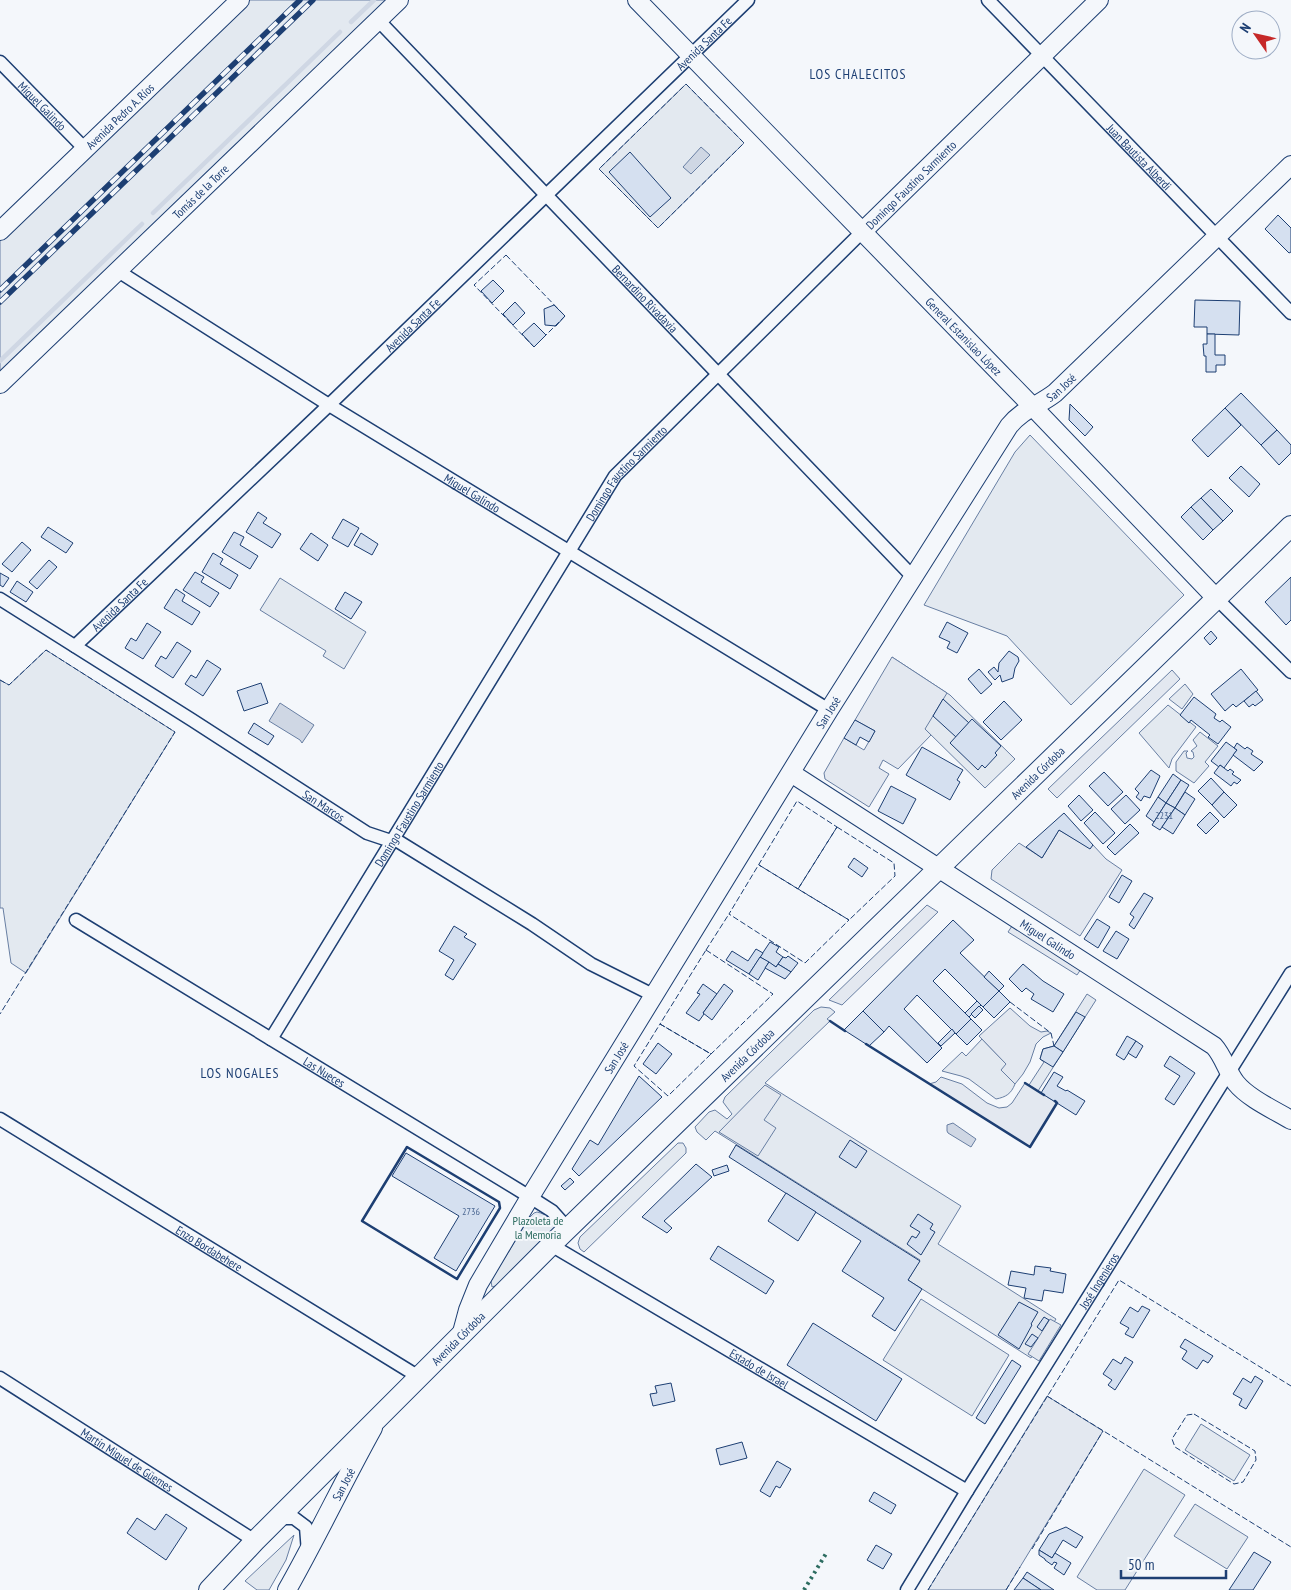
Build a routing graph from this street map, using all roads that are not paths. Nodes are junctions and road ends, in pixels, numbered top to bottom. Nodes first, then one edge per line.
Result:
1 (240, 0) edge
2 (399, 0) edge
3 (637, 0) edge
4 (748, 0) edge
5 (988, 0) edge
6 (1099, 0) edge
7 (378, 20) junction
8 (691, 55) junction
9 (1042, 55) junction
10 (0, 62) edge
11 (85, 149) junction
12 (1291, 165) edge
13 (546, 195) junction
14 (0, 231) edge
15 (862, 232) junction
16 (1217, 236) junction
17 (118, 271) junction
18 (1291, 312) edge
19 (718, 375) junction
20 (0, 384) edge
21 (329, 405) junction
22 (1033, 407) junction
23 (1291, 526) edge
24 (569, 551) junction
25 (913, 577) junction
26 (0, 599) edge
27 (1217, 599) junction
28 (75, 646) junction
29 (1291, 672) edge
30 (829, 710) junction
31 (790, 773) junction
32 (391, 841) junction
33 (938, 869) junction
34 (76, 920) dead end
35 (1291, 973) edge
36 (653, 996) junction
37 (271, 1039) junction
38 (1230, 1071) junction
39 (0, 1119) edge
40 (1291, 1120) edge
41 (530, 1197) junction
42 (568, 1229) junction
43 (552, 1245) junction
44 (461, 1336) junction
45 (420, 1377) junction
46 (0, 1378) edge
47 (379, 1417) junction
48 (967, 1491) junction
49 (279, 1518) junction
50 (256, 1541) junction
51 (308, 1552) junction
52 (209, 1590) edge
53 (287, 1590) edge
54 (907, 1590) edge

1 - 11 street, Avenida Pedro A. Ríos
2 - 7 street, Tomás de la Torre
3 - 8 street, General Estanislao López
4 - 8 street, Avenida Santa Fe
5 - 9 street, Juan Bautista Alberdi
6 - 9 street, Domingo Faustino Sarmiento
7 - 13 street, Bernardino Rivadavia
7 - 17 street, Tomás de la Torre
8 - 13 street, Avenida Santa Fe
8 - 15 street, General Estanislao López
9 - 15 street, Domingo Faustino Sarmiento
9 - 16 street, Juan Bautista Alberdi
10 - 11 street, Miguel Galindo
11 - 14 street, Avenida Pedro A. Ríos
12 - 16 street, San José
13 - 19 street, Bernardino Rivadavia
13 - 21 street, Avenida Santa Fe
15 - 19 street, Domingo Faustino Sarmiento
15 - 22 street, General Estanislao López
16 - 18 street, Juan Bautista Alberdi
16 - 22 street, San José
17 - 20 street, Tomás de la Torre
17 - 21 street, Miguel Galindo
19 - 24 street, Domingo Faustino Sarmiento
19 - 25 street, Bernardino Rivadavia
21 - 24 street, Miguel Galindo
21 - 28 street, Avenida Santa Fe
22 - 25 street, San José
22 - 27 street, General Estanislao López
23 - 27 main road, Avenida Córdoba
24 - 30 street, Miguel Galindo
24 - 32 street, Domingo Faustino Sarmiento
25 - 30 street, San José
26 - 28 street, San Marcos
27 - 29 street, General Estanislao López
27 - 33 main road, Avenida Córdoba
28 - 32 street, San Marcos
30 - 31 street, San José
31 - 33 street, Miguel Galindo
31 - 36 street, San José
32 - 36 street, San Marcos
32 - 37 street, Domingo Faustino Sarmiento
33 - 38 street, Miguel Galindo
33 - 42 main road, Avenida Córdoba
34 - 37 street, Las Nueces
35 - 38 street, José Ingenieros
36 - 41 street, San José
37 - 41 street, Las Nueces
38 - 40 street, Miguel Galindo
38 - 48 street, José Ingenieros
39 - 45 street, Enzo Bordabehere
41 - 42 street, Las Nueces
41 - 44 street, San José
42 - 43 main road, Avenida Córdoba
43 - 44 main road, Avenida Córdoba
43 - 48 street, Estado de Israel
44 - 45 main road, Avenida Córdoba
45 - 47 main road, Avenida Córdoba
46 - 50 street, Martín Miguel de Güemes
47 - 49 main road, Avenida Córdoba
47 - 51 street, San José
48 - 54 street, José Ingenieros
49 - 50 main road, Avenida Córdoba
49 - 51 street
50 - 52 main road, Avenida Córdoba
51 - 53 street, San José

